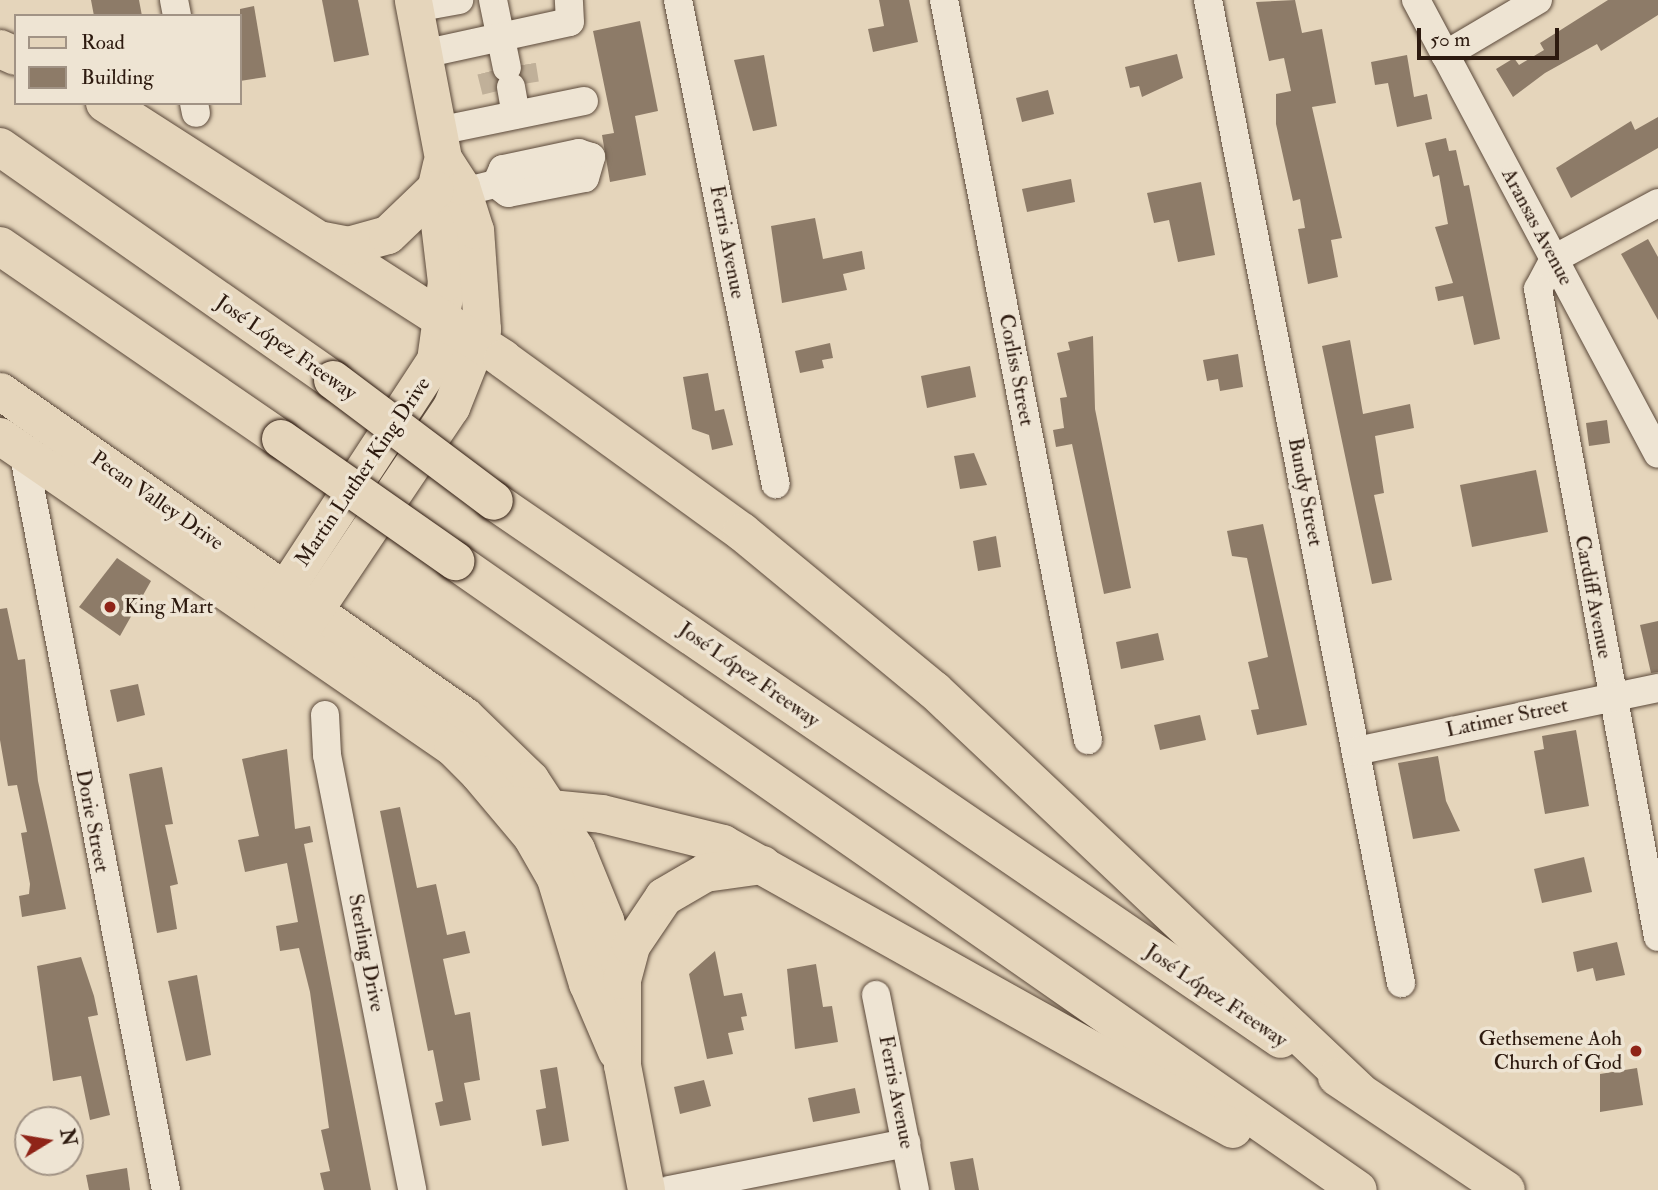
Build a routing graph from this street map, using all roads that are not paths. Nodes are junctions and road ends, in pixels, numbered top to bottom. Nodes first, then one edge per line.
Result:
1 (459, 0) edge
2 (493, 0) edge
3 (569, 0) edge
4 (678, 0) edge
5 (944, 0) edge
6 (1208, 0) edge
7 (1416, 0) edge
8 (1538, 0) edge
9 (414, 4) edge
10 (424, 54) junction
11 (1445, 55) junction
12 (508, 77) junction
13 (584, 101) dead end
14 (108, 105) edge
15 (0, 147) edge
16 (455, 171) junction
17 (1658, 203) edge
18 (323, 241) junction
19 (0, 246) edge
20 (1554, 259) junction
21 (442, 322) junction
22 (479, 345) junction
23 (0, 391) edge
24 (11, 444) edge
25 (1658, 454) edge
26 (776, 484) dead end
27 (290, 614) junction
28 (1658, 688) edge
29 (1611, 695) junction
30 (325, 715) dead end
31 (1088, 740) dead end
32 (1356, 751) junction
33 (509, 805) junction
34 (554, 810) junction
35 (762, 865) junction
36 (1658, 937) edge
37 (622, 980) junction
38 (1401, 983) dead end
39 (876, 995) dead end
40 (622, 1065) junction
41 (1359, 1091) junction
42 (906, 1143) junction
43 (166, 1190) edge
44 (412, 1190) edge
45 (646, 1190) edge
46 (669, 1190) edge
47 (915, 1190) edge
48 (1338, 1190) edge
49 (1358, 1190) edge
50 (1506, 1190) edge

1 - 9 street
2 - 12 street
3 - 12 street
4 - 26 street, Ferris Avenue
5 - 31 street, Corliss Street
6 - 32 street, Bundy Street
7 - 11 street, Aransas Avenue
8 - 11 street
9 - 10 main road, Martin Luther King Drive
10 - 12 street
10 - 16 main road, Martin Luther King Drive
11 - 20 street, Aransas Avenue
12 - 13 street
12 - 16 street
14 - 18 highway
15 - 41 highway, José López Freeway, bridge
16 - 18 highway
16 - 21 main road, Martin Luther King Drive
16 - 22 main road, Martin Luther King Drive
17 - 20 street
18 - 21 highway
19 - 49 highway, bridge
20 - 25 street, Aransas Avenue
20 - 29 street, Cardiff Avenue
21 - 22 highway
21 - 27 main road, Martin Luther King Drive
22 - 27 main road, Martin Luther King Drive
22 - 41 highway
23 - 27 main road, Pecan Valley Drive
24 - 27 main road, Pecan Valley Drive
24 - 43 street, Dorie Street
27 - 33 main road
27 - 34 main road
28 - 29 street, Latimer Street
29 - 32 street, Latimer Street
29 - 36 street, Cardiff Avenue
30 - 44 street, Sterling Drive
32 - 38 street, Bundy Street
33 - 34 highway
33 - 40 main road
34 - 35 highway
34 - 37 main road
35 - 37 highway
35 - 48 highway
37 - 40 main road
39 - 42 street, Ferris Avenue
40 - 45 main road
41 - 50 highway, José López Freeway
42 - 46 street
42 - 47 street, Ferris Avenue

